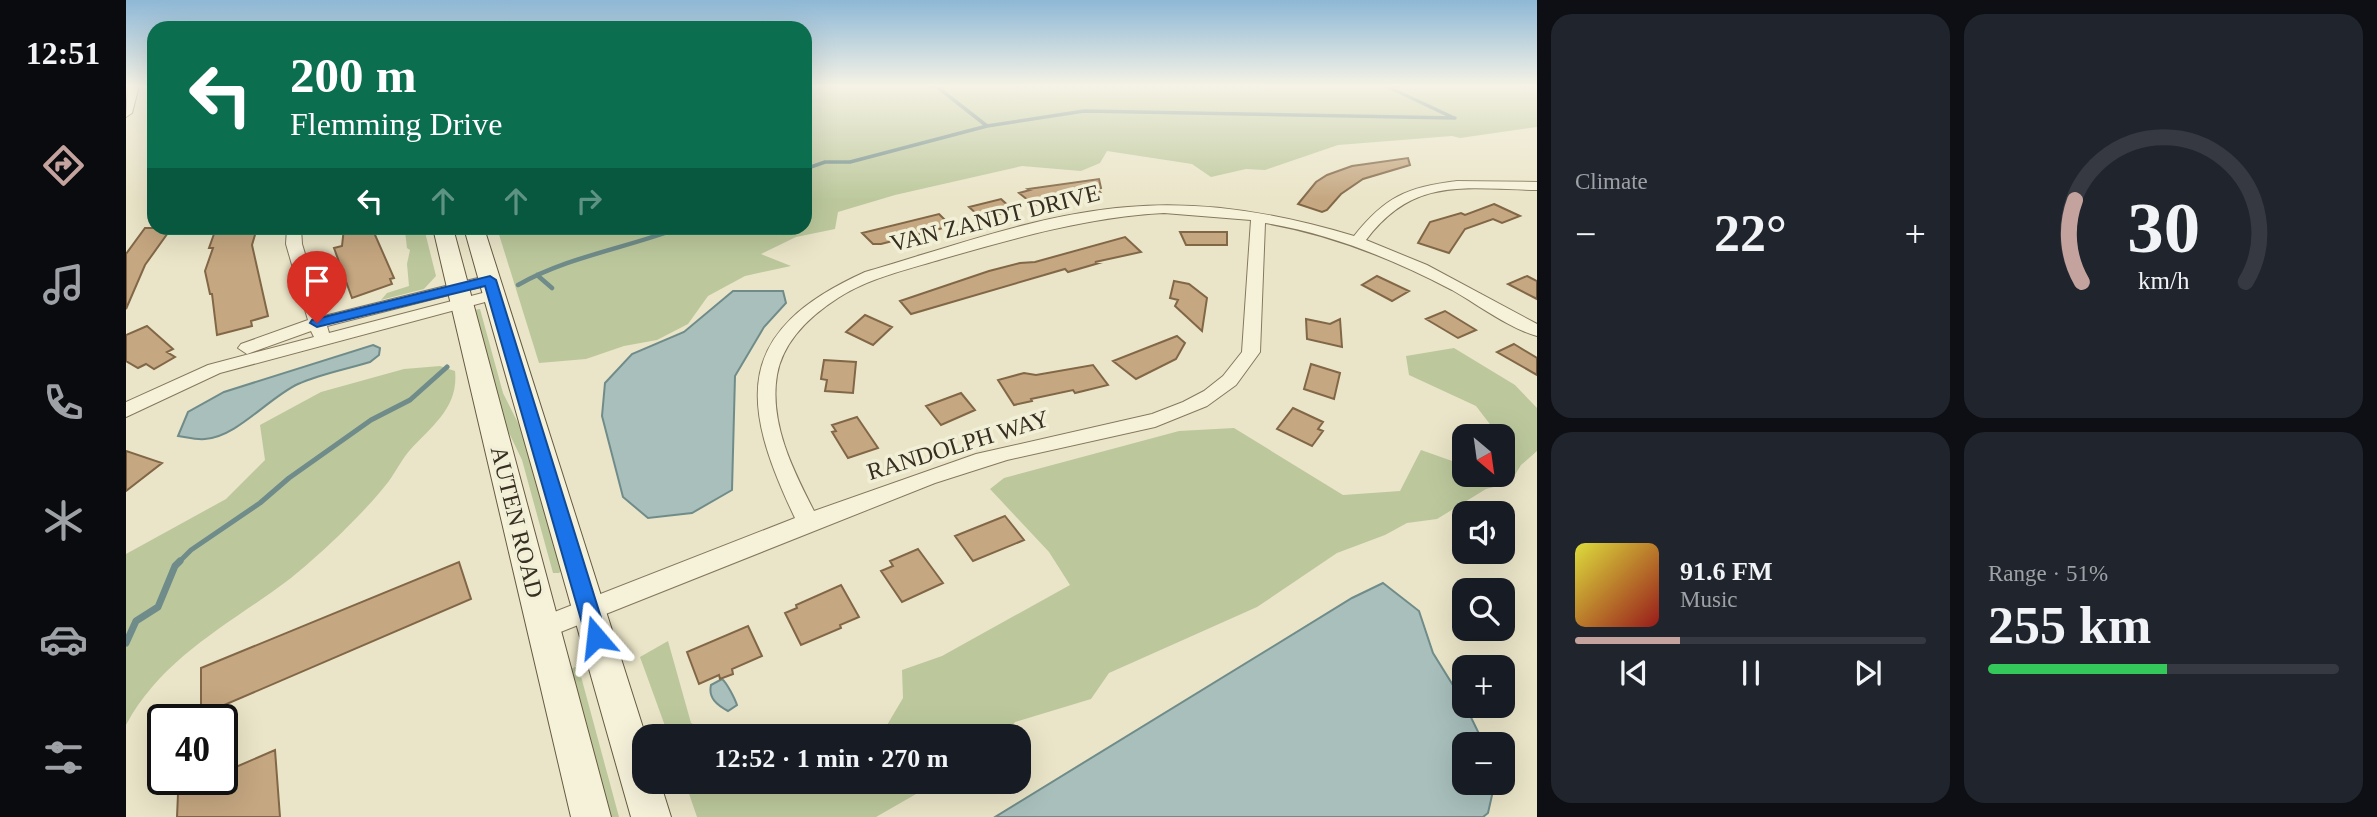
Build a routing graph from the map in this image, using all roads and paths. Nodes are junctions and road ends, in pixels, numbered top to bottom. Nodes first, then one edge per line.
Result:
1 (1537, 186) edge
2 (1258, 218) junction
3 (294, 235) edge
4 (445, 235) edge
5 (476, 235) edge
6 (1357, 242) junction
7 (492, 288) junction
8 (460, 295) junction
9 (320, 330) junction
10 (1537, 331) edge
11 (126, 410) edge
12 (808, 522) junction
13 (589, 611) junction
14 (543, 628) junction
15 (590, 817) edge
16 (651, 817) edge

1 - 6 street
2 - 6 street, VAN ZANDT DRIVE
2 - 12 street, RANDOLPH WAY
2 - 12 street, VAN ZANDT DRIVE
3 - 9 street
4 - 8 street, AUTEN ROAD
5 - 7 street, AUTEN ROAD
6 - 10 street, VAN ZANDT DRIVE
7 - 8 street
7 - 13 street, AUTEN ROAD
8 - 9 street
8 - 14 street, AUTEN ROAD
9 - 11 street
12 - 13 street, RANDOLPH WAY
13 - 14 street, RANDOLPH WAY
13 - 16 street, AUTEN ROAD
14 - 15 street, AUTEN ROAD

